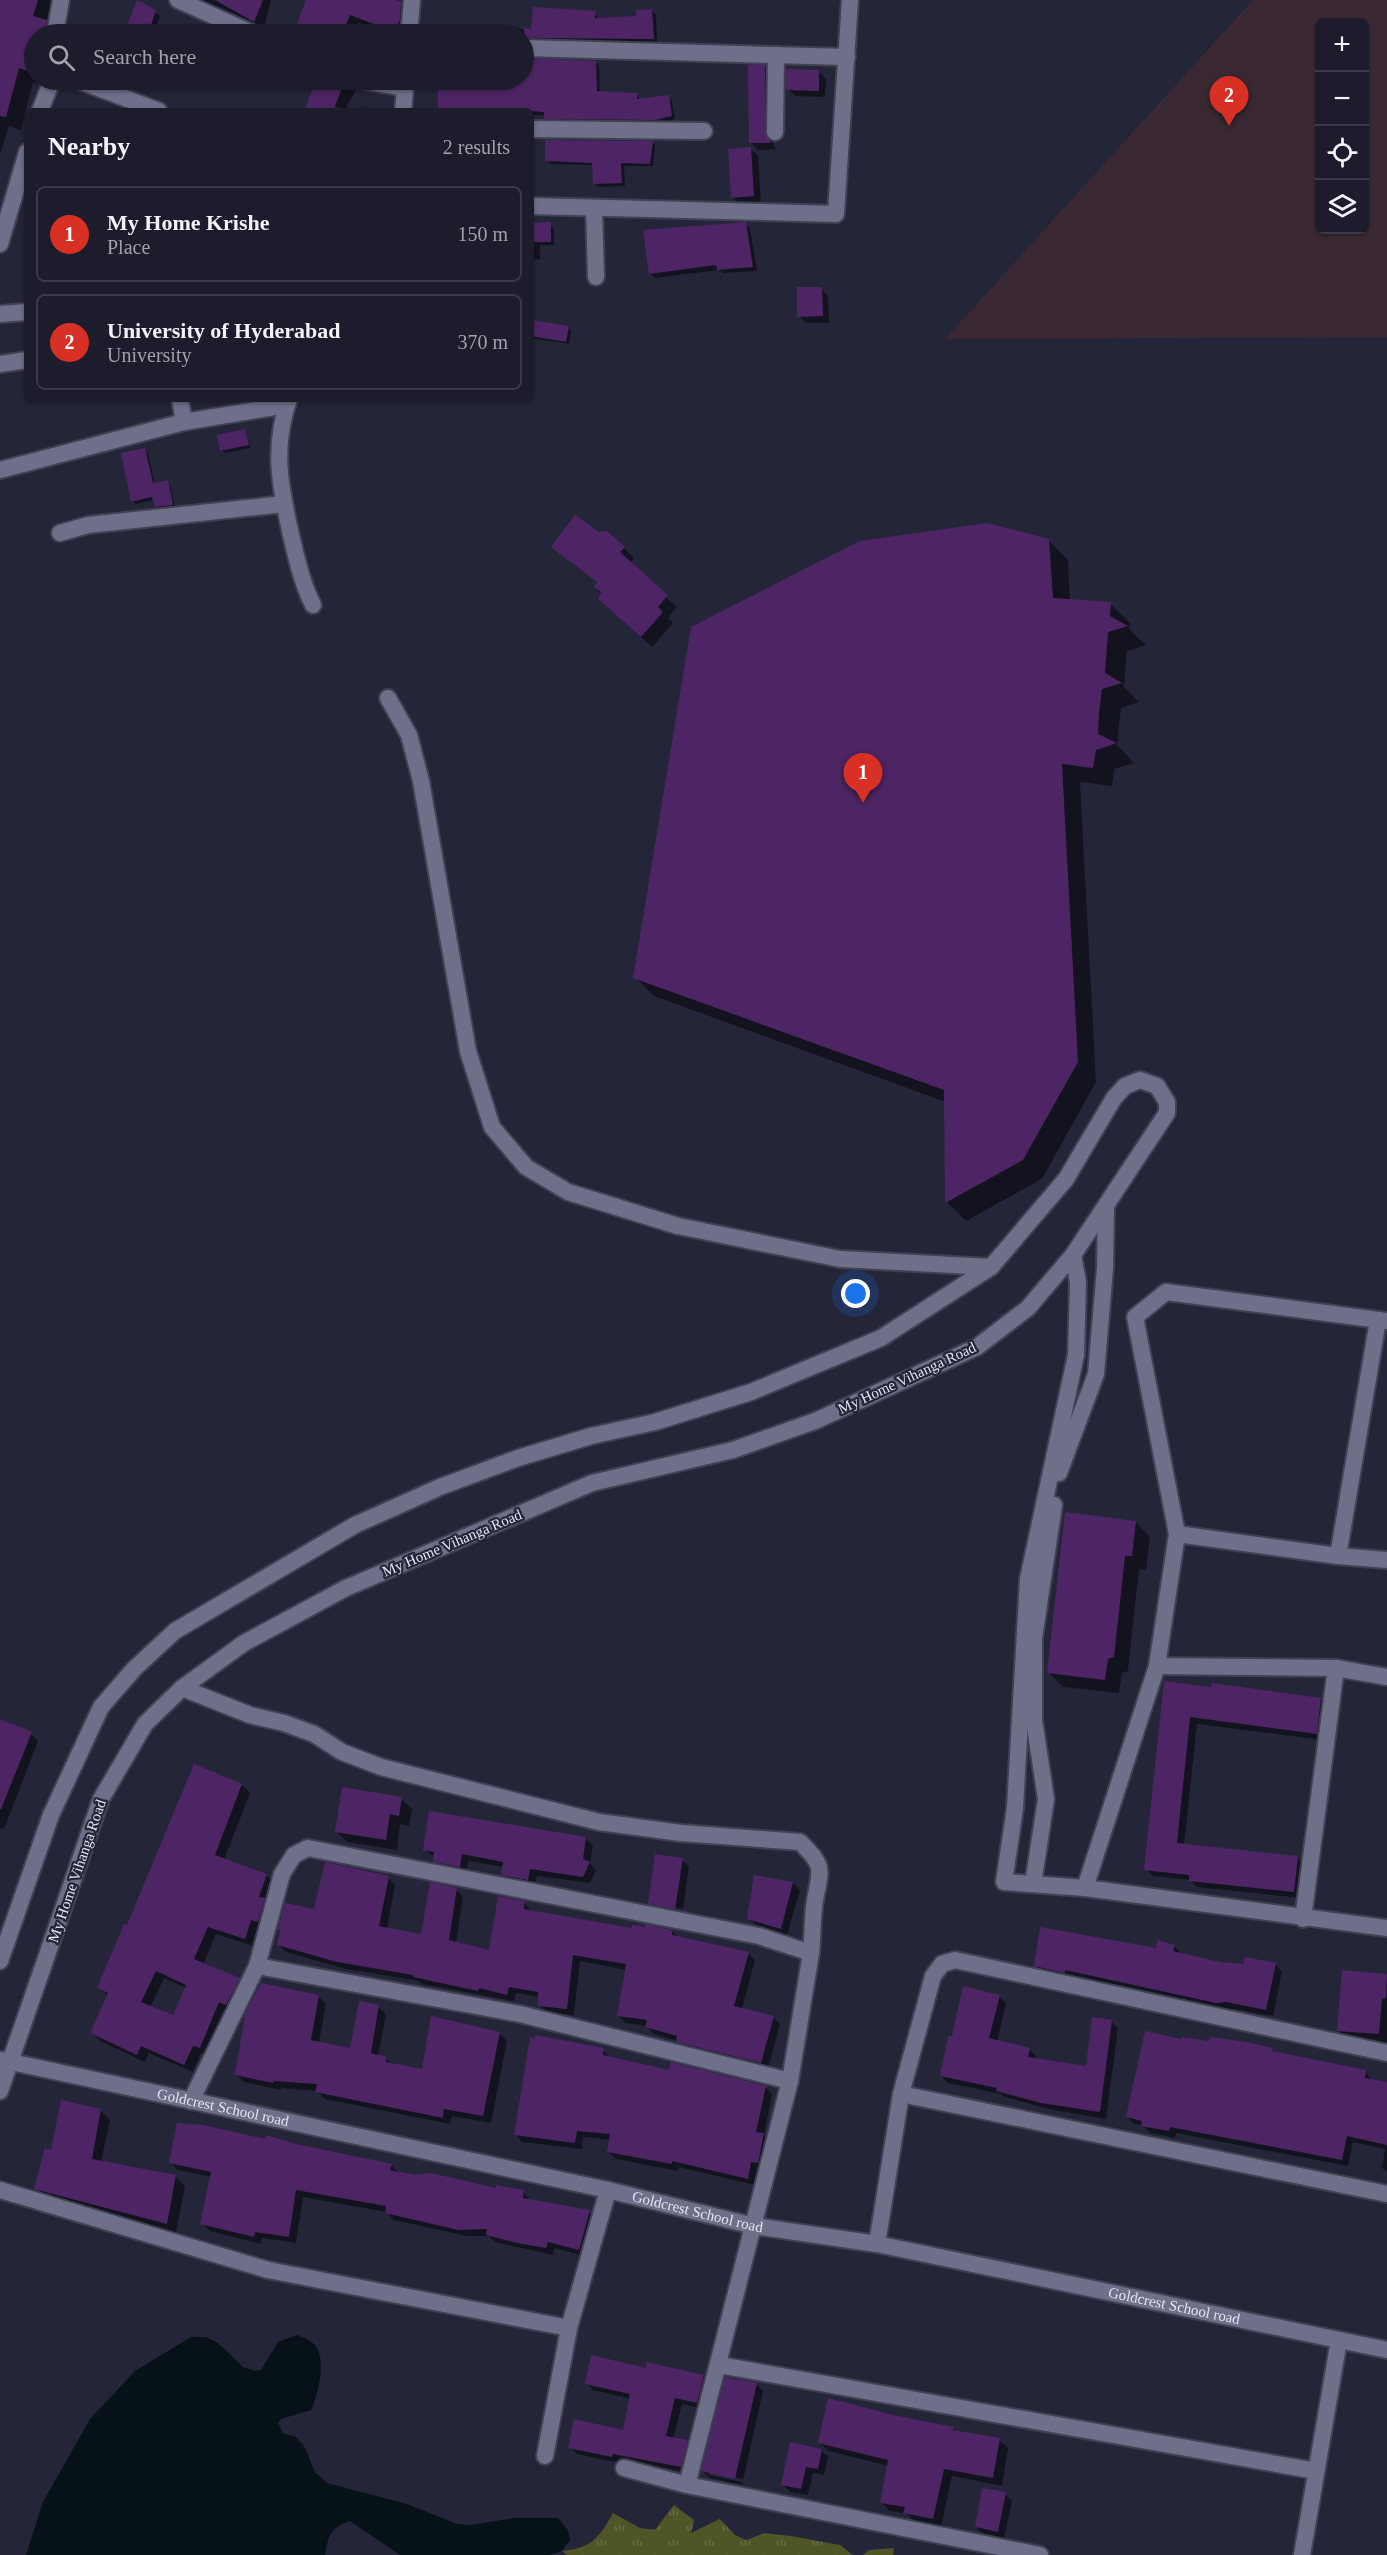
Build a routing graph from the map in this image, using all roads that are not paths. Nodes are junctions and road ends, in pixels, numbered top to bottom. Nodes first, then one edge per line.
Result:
1 (60, 0) edge
2 (178, 0) edge
3 (412, 0) edge
4 (850, 0) edge
5 (56, 24) edge
6 (232, 24) edge
7 (410, 24) edge
8 (534, 48) edge
9 (776, 55) junction
10 (847, 57) junction
11 (48, 90) edge
12 (103, 90) edge
13 (405, 90) edge
14 (41, 108) edge
15 (151, 108) edge
16 (403, 108) edge
17 (534, 129) edge
18 (704, 131) dead end
19 (775, 132) dead end
20 (24, 162) edge
21 (534, 206) edge
22 (594, 208) junction
23 (0, 244) edge
24 (596, 277) dead end
25 (24, 312) edge
26 (0, 314) edge
27 (24, 360) edge
28 (0, 364) edge
29 (181, 402) edge
30 (288, 402) edge
31 (184, 422) junction
32 (0, 470) edge
33 (284, 504) junction
34 (60, 533) dead end
35 (314, 605) dead end
36 (388, 698) dead end
37 (1106, 1205) junction
38 (1073, 1255) junction
39 (991, 1267) junction
40 (1383, 1320) edge
41 (1177, 1534) junction
42 (1338, 1556) junction
43 (1387, 1560) edge
44 (1157, 1666) junction
45 (1336, 1668) junction
46 (1387, 1677) edge
47 (182, 1688) junction
48 (1033, 1884) junction
49 (1085, 1888) junction
50 (1303, 1919) junction
51 (1387, 1928) edge
52 (812, 1953) junction
53 (0, 1961) edge
54 (257, 1966) junction
55 (1387, 2053) edge
56 (5, 2061) edge
57 (790, 2081) junction
58 (0, 2091) edge
59 (901, 2094) junction
60 (191, 2101) junction
61 (0, 2190) edge
62 (608, 2190) junction
63 (1387, 2194) edge
64 (754, 2226) junction
65 (877, 2244) junction
66 (569, 2328) junction
67 (1340, 2340) junction
68 (1387, 2350) edge
69 (719, 2365) junction
70 (545, 2456) dead end
71 (624, 2468) dead end
72 (1316, 2471) junction
73 (687, 2485) junction
74 (1040, 2555) edge
75 (1302, 2555) edge

1 - 5 street
2 - 6 street
3 - 7 street
4 - 10 street
8 - 9 street
9 - 10 street
9 - 19 street
10 - 22 street
11 - 14 street
12 - 15 street
13 - 16 street
17 - 18 street
20 - 23 street
21 - 22 street
22 - 24 street
25 - 26 street
27 - 28 street
29 - 31 street
30 - 31 street
30 - 33 street
31 - 32 street
33 - 34 street
33 - 35 street
36 - 39 street
37 - 38 street, My Home Vihanga Road
37 - 39 street, My Home Vihanga Road
37 - 48 street
38 - 47 street, My Home Vihanga Road
38 - 48 street
39 - 53 street
40 - 41 street
40 - 42 street
41 - 42 street
41 - 44 street
42 - 43 street
44 - 45 street
44 - 49 street
45 - 46 street
45 - 50 street
47 - 52 street
47 - 56 street, My Home Vihanga Road
48 - 49 street
49 - 50 street
50 - 51 street
52 - 54 street
52 - 57 street
54 - 57 street
54 - 60 street
55 - 59 street
56 - 58 street, My Home Vihanga Road
56 - 60 street, Goldcrest School road
57 - 64 street
59 - 63 street
59 - 65 street
60 - 62 street, Goldcrest School road
61 - 66 street
62 - 64 street, Goldcrest School road
62 - 66 street
64 - 65 street, Goldcrest School road
64 - 69 street
65 - 67 street, Goldcrest School road
66 - 70 street
67 - 68 street, Goldcrest School road
67 - 72 street
69 - 72 street
69 - 73 street
71 - 73 street
72 - 75 street
73 - 74 street

